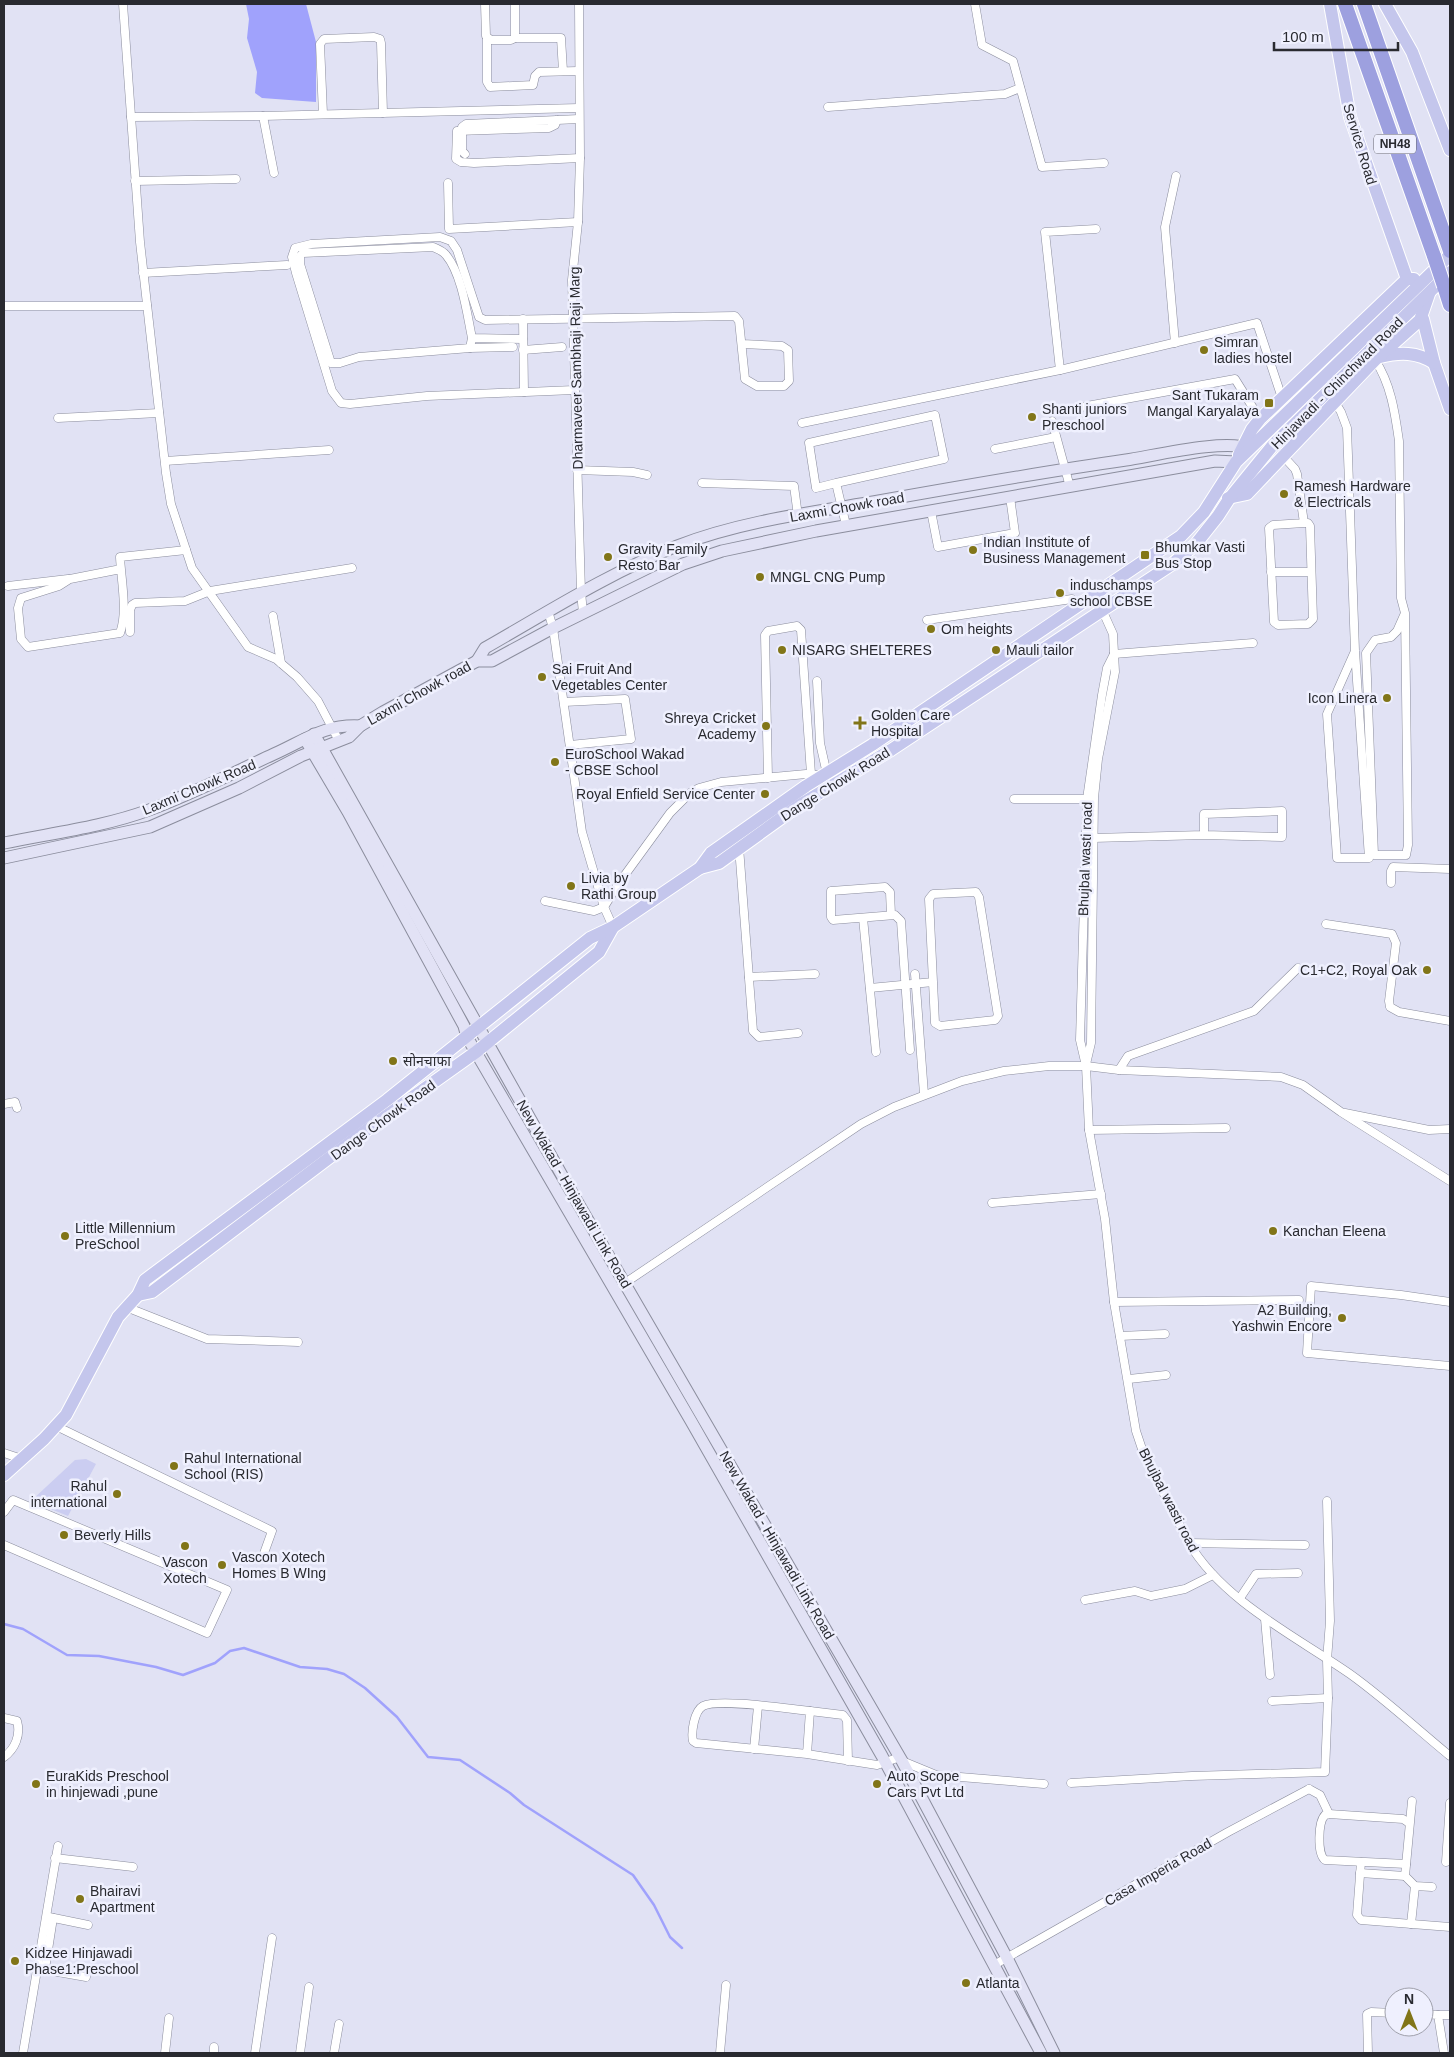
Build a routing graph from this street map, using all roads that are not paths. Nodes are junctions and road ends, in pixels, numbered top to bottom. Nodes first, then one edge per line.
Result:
1 (123, 4) edge
2 (485, 4) edge
3 (514, 4) edge
4 (578, 4) edge
5 (975, 4) edge
6 (1330, 4) edge
7 (1346, 4) edge
8 (1364, 4) edge
9 (1385, 4) edge
10 (487, 38) junction
11 (515, 38) junction
12 (578, 71) junction
13 (563, 72) junction
14 (1020, 88) junction
15 (579, 108) junction
16 (828, 108) dead end
17 (382, 113) junction
18 (323, 114) junction
19 (263, 116) junction
20 (131, 117) junction
21 (579, 119) junction
22 (462, 131) junction
23 (1450, 150) edge
24 (465, 154) dead end
25 (580, 158) junction
26 (1104, 162) dead end
27 (274, 173) dead end
28 (1176, 176) dead end
29 (236, 179) dead end
30 (135, 181) junction
31 (448, 183) dead end
32 (578, 222) junction
33 (1096, 229) dead end
34 (1449, 250) edge
35 (287, 265) dead end
36 (1450, 272) edge
37 (143, 273) junction
38 (1407, 279) junction
39 (1425, 279) junction
40 (1430, 291) junction
41 (1450, 305) edge
42 (4, 306) edge
43 (147, 306) junction
44 (573, 318) junction
45 (523, 319) junction
46 (1423, 319) dead end
47 (472, 338) junction
48 (523, 339) junction
49 (1174, 343) junction
50 (742, 344) junction
51 (513, 347) dead end
52 (562, 347) dead end
53 (470, 348) junction
54 (523, 350) junction
55 (1378, 358) junction
56 (1434, 364) junction
57 (1060, 370) junction
58 (574, 390) junction
59 (524, 392) junction
60 (1282, 398) junction
61 (1335, 402) junction
62 (1076, 408) dead end
63 (1450, 409) edge
64 (159, 414) junction
65 (58, 418) dead end
66 (1260, 419) junction
67 (1052, 421) dead end
68 (802, 423) dead end
69 (1056, 437) junction
70 (1246, 447) junction
71 (995, 449) dead end
72 (329, 450) dead end
73 (1283, 456) junction
74 (164, 461) junction
75 (1236, 462) junction
76 (1065, 469) junction
77 (577, 470) junction
78 (647, 475) dead end
79 (702, 483) dead end
80 (836, 483) junction
81 (1070, 487) junction
82 (1217, 492) junction
83 (1010, 497) junction
84 (1229, 499) junction
85 (841, 508) junction
86 (932, 511) junction
87 (798, 516) junction
88 (1304, 523) junction
89 (846, 525) junction
90 (1162, 549) junction
91 (186, 550) junction
92 (1171, 565) junction
93 (352, 568) dead end
94 (121, 569) junction
95 (1271, 572) junction
96 (1311, 572) junction
97 (70, 579) junction
98 (8, 586) dead end
99 (210, 591) junction
100 (580, 592) junction
101 (1095, 594) junction
102 (1076, 606) junction
103 (1103, 610) junction
104 (548, 611) junction
105 (583, 613) junction
106 (1405, 613) junction
107 (274, 616) dead end
108 (927, 620) dead end
109 (554, 628) junction
110 (130, 632) dead end
111 (1253, 643) dead end
112 (1355, 651) junction
113 (1114, 654) junction
114 (477, 661) junction
115 (281, 663) junction
116 (818, 681) dead end
117 (564, 702) junction
118 (360, 726) junction
119 (332, 728) junction
120 (310, 737) junction
121 (339, 741) junction
122 (570, 745) junction
123 (317, 749) junction
124 (819, 775) junction
125 (768, 778) junction
126 (824, 791) junction
127 (1087, 799) junction
128 (1014, 800) dead end
129 (1090, 817) junction
130 (1204, 835) junction
131 (1092, 838) junction
132 (4, 843) edge
133 (740, 847) junction
134 (4, 858) edge
135 (700, 868) junction
136 (1450, 869) edge
137 (1391, 883) dead end
138 (545, 901) dead end
139 (604, 907) junction
140 (891, 915) junction
141 (863, 918) junction
142 (1326, 924) dead end
143 (613, 927) junction
144 (1298, 968) dead end
145 (815, 974) dead end
146 (915, 974) dead end
147 (749, 978) junction
148 (933, 982) junction
149 (916, 984) junction
150 (906, 985) junction
151 (870, 988) junction
152 (1450, 1021) edge
153 (479, 1028) junction
154 (798, 1033) dead end
155 (467, 1038) junction
156 (487, 1042) junction
157 (910, 1050) dead end
158 (476, 1052) junction
159 (876, 1052) dead end
160 (1086, 1066) junction
161 (1119, 1070) junction
162 (924, 1094) junction
163 (4, 1104) edge
164 (17, 1108) dead end
165 (1341, 1112) junction
166 (1226, 1128) dead end
167 (1450, 1129) edge
168 (1089, 1130) junction
169 (564, 1179) junction
170 (1450, 1181) edge
171 (553, 1185) junction
172 (1102, 1194) junction
173 (269, 1196) junction
174 (992, 1203) dead end
175 (625, 1283) junction
176 (614, 1289) junction
177 (1299, 1300) dead end
178 (1114, 1302) junction
179 (1450, 1302) edge
180 (126, 1307) junction
181 (1165, 1334) dead end
182 (1120, 1336) junction
183 (298, 1342) dead end
184 (1450, 1366) edge
185 (1166, 1375) dead end
186 (1129, 1379) junction
187 (56, 1426) junction
188 (4, 1453) edge
189 (22, 1459) junction
190 (4, 1475) edge
191 (1327, 1501) dead end
192 (4, 1512) edge
193 (1189, 1543) junction
194 (4, 1544) edge
195 (1305, 1545) dead end
196 (263, 1556) dead end
197 (786, 1561) junction
198 (775, 1569) junction
199 (1298, 1572) dead end
200 (1213, 1575) junction
201 (1240, 1598) junction
202 (1085, 1600) dead end
203 (1265, 1619) junction
204 (1327, 1660) junction
205 (1270, 1675) dead end
206 (1328, 1698) junction
207 (1272, 1701) dead end
208 (758, 1706) junction
209 (810, 1710) junction
210 (4, 1718) edge
211 (754, 1749) junction
212 (808, 1754) junction
213 (899, 1756) junction
214 (1450, 1756) edge
215 (4, 1758) edge
216 (884, 1759) junction
217 (848, 1760) junction
218 (1307, 1774) junction
219 (1044, 1784) dead end
220 (1071, 1784) dead end
221 (1309, 1789) junction
222 (1412, 1801) dead end
223 (1450, 1803) edge
224 (1329, 1814) junction
225 (1410, 1823) junction
226 (58, 1846) dead end
227 (55, 1858) junction
228 (1361, 1862) junction
229 (1446, 1862) dead end
230 (1406, 1864) junction
231 (134, 1867) dead end
232 (1360, 1873) junction
233 (1405, 1876) junction
234 (1415, 1886) junction
235 (1432, 1887) dead end
236 (49, 1917) junction
237 (1411, 1924) junction
238 (88, 1925) dead end
239 (1450, 1927) edge
240 (272, 1938) dead end
241 (1007, 1958) junction
242 (994, 1965) junction
243 (36, 1970) junction
244 (48, 1970) junction
245 (86, 1977) dead end
246 (726, 1985) dead end
247 (309, 1987) dead end
248 (1384, 2013) edge
249 (1434, 2014) edge
250 (1438, 2014) junction
251 (1450, 2015) edge
252 (170, 2018) dead end
253 (339, 2024) dead end
254 (23, 2053) edge
255 (165, 2053) edge
256 (255, 2053) edge
257 (300, 2053) edge
258 (334, 2053) edge
259 (720, 2053) edge
260 (1040, 2053) edge
261 (1054, 2053) edge
262 (1368, 2053) edge
263 (1444, 2053) edge

1 - 20 street
2 - 10 street
3 - 11 street
4 - 12 street, Dharmaveer Sambhaji Raji Marg
5 - 14 street
6 - 38 main road, Service Road
7 - 41 highway, NH48, bridge
8 - 34 highway, NH48
9 - 23 main road
10 - 11 street
10 - 13 street
11 - 13 street
12 - 13 street
12 - 15 street, Dharmaveer Sambhaji Raji Marg
14 - 16 street
14 - 26 street
15 - 17 street
15 - 21 street, Dharmaveer Sambhaji Raji Marg
17 - 18 street
17 - 18 street
18 - 19 street
19 - 20 street
19 - 27 street
20 - 30 street
21 - 22 street
21 - 25 street, Dharmaveer Sambhaji Raji Marg
22 - 24 street
22 - 25 street
25 - 32 street, Dharmaveer Sambhaji Raji Marg
28 - 49 street
29 - 30 street
30 - 37 street
31 - 32 street
32 - 44 street, Dharmaveer Sambhaji Raji Marg
33 - 57 street
34 - 39 main road, Hinjawadi - Chinchwad Road
35 - 37 street
36 - 40 main road, Hinjawadi - Chinchwad Road
37 - 43 street
38 - 39 main road
38 - 60 main road
39 - 70 main road, Hinjawadi - Chinchwad Road
40 - 55 main road
40 - 84 main road, Hinjawadi - Chinchwad Road
42 - 43 street
43 - 64 street
44 - 45 street
44 - 50 street
44 - 58 street, Dharmaveer Sambhaji Raji Marg
45 - 48 street
45 - 59 street
46 - 56 main road
47 - 48 street
47 - 53 street
47 - 53 street
48 - 54 street
49 - 57 street
49 - 60 street
50 - 50 street
51 - 53 street
52 - 54 street
54 - 59 street
55 - 56 main road
55 - 61 main road
55 - 106 street
56 - 63 main road
57 - 68 street
58 - 59 street
58 - 77 street, Dharmaveer Sambhaji Raji Marg
60 - 66 main road
61 - 73 main road
61 - 112 street
62 - 66 street
64 - 65 street
64 - 74 street
66 - 70 main road
67 - 69 street
69 - 71 street
69 - 76 street
70 - 75 main road, Dange Chowk Road
70 - 76 main road, Laxmi Chowk road
72 - 74 street
73 - 84 main road
73 - 88 street
74 - 91 street
75 - 81 main road, Laxmi Chowk road
75 - 82 main road, Dange Chowk Road
76 - 81 street
76 - 85 main road, Laxmi Chowk road
77 - 78 street
77 - 100 street, Dharmaveer Sambhaji Raji Marg
79 - 87 street
80 - 80 street
80 - 85 street
81 - 83 main road, Laxmi Chowk road
82 - 84 main road
82 - 90 main road, Dange Chowk Road
83 - 86 main road, Laxmi Chowk road
83 - 86 street
84 - 92 main road, Dange Chowk Road
85 - 87 main road, Laxmi Chowk road
85 - 89 street
86 - 89 main road, Laxmi Chowk road
87 - 100 main road, Laxmi Chowk road
88 - 95 street
88 - 96 street
89 - 105 main road, Laxmi Chowk road
90 - 92 main road
90 - 101 main road, Dange Chowk Road
91 - 94 street
91 - 99 street
92 - 103 main road, Dange Chowk Road
93 - 99 street
94 - 97 street
94 - 97 street
95 - 96 street
95 - 96 street
97 - 98 street
99 - 110 street
99 - 115 street
100 - 104 main road, Laxmi Chowk road
100 - 105 street, Dharmaveer Sambhaji Raji Marg
101 - 102 main road, Dange Chowk Road
101 - 103 street, Bhujbal wasti road
102 - 108 street
102 - 124 main road, Dange Chowk Road
103 - 113 street, Bhujbal wasti road
103 - 126 main road, Dange Chowk Road
104 - 109 street
104 - 114 main road, Laxmi Chowk road
105 - 109 main road, Laxmi Chowk road
106 - 106 street
107 - 115 street
109 - 114 main road, Laxmi Chowk road
109 - 117 street
111 - 113 street
112 - 112 street
113 - 127 street, Bhujbal wasti road
113 - 129 street, Bhujbal wasti road
114 - 118 main road, Laxmi Chowk road
115 - 119 street
116 - 124 street
117 - 122 street
117 - 122 street
118 - 119 main road, Laxmi Chowk Road
118 - 121 main road, Laxmi Chowk road
119 - 120 main road, Laxmi Chowk Road
119 - 121 street
120 - 123 main road
120 - 132 main road, Laxmi Chowk Road
121 - 123 main road, Laxmi Chowk Road
122 - 139 street
123 - 134 main road, Laxmi Chowk Road
123 - 153 main road, New Wakad - Hinjawadi Link Road
123 - 155 main road, New Wakad - Hinjawadi Link Road
124 - 125 street, Dange Chowk Road
124 - 125 street
124 - 126 street
124 - 135 main road, Dange Chowk Road
125 - 139 street, Dange Chowk Road
126 - 133 main road, Dange Chowk Road
127 - 128 street
127 - 129 street, Bhujbal wasti road
129 - 131 street, Bhujbal wasti road
129 - 160 street, Bhujbal wasti road
130 - 130 street
130 - 131 street
131 - 160 street, Bhujbal wasti road
133 - 135 main road, Dange Chowk Road
133 - 147 street
135 - 143 main road, Dange Chowk Road
136 - 137 street
138 - 139 street
139 - 143 street
140 - 141 street
140 - 141 street
140 - 150 street
141 - 151 street
142 - 152 street
143 - 153 main road, Dange Chowk Road
143 - 156 main road, Dange Chowk Road
144 - 161 street
145 - 147 street
146 - 149 street
147 - 154 street
148 - 148 street
148 - 149 street
149 - 150 street
149 - 162 street
150 - 151 street
150 - 157 street
151 - 159 street
153 - 155 main road, Dange Chowk Road
153 - 156 main road, New Wakad - Hinjawadi Link Road
155 - 158 main road, New Wakad - Hinjawadi Link Road
155 - 173 main road, Dange Chowk Road
156 - 158 main road, Dange Chowk Road
156 - 169 main road, New Wakad - Hinjawadi Link Road
158 - 171 main road, New Wakad - Hinjawadi Link Road
158 - 173 main road, Dange Chowk Road
160 - 161 street
160 - 162 street
160 - 168 street, Bhujbal wasti road
161 - 165 street
162 - 175 street
163 - 164 street
165 - 167 street
165 - 170 street
166 - 168 street
168 - 172 street, Bhujbal wasti road
169 - 171 main road
169 - 175 main road, New Wakad - Hinjawadi Link Road
171 - 176 main road, New Wakad - Hinjawadi Link Road
172 - 174 street
172 - 178 street, Bhujbal wasti road
173 - 180 main road, Dange Chowk Road
175 - 176 street
175 - 197 main road, New Wakad - Hinjawadi Link Road
176 - 198 main road, New Wakad - Hinjawadi Link Road
177 - 178 street
178 - 182 street, Bhujbal wasti road
179 - 184 street
180 - 183 street
180 - 187 main road, Dange Chowk Road
181 - 182 street
182 - 186 street, Bhujbal wasti road
185 - 186 street
186 - 193 street, Bhujbal wasti road
187 - 189 main road, Dange Chowk Road
187 - 196 street
188 - 189 street
189 - 190 main road, Dange Chowk Road
191 - 204 street
192 - 194 street
193 - 195 street
193 - 200 street, Bhujbal wasti road
197 - 198 main road
197 - 213 main road, New Wakad - Hinjawadi Link Road
198 - 216 main road, New Wakad - Hinjawadi Link Road
199 - 201 street
200 - 201 street, Bhujbal wasti road
200 - 202 street
201 - 203 street, Bhujbal wasti road
203 - 204 street, Bhujbal wasti road
203 - 205 street
204 - 206 street
204 - 214 street, Bhujbal wasti road
206 - 207 street
206 - 218 street
208 - 209 street
208 - 211 street
208 - 211 street
209 - 212 street
209 - 217 street
210 - 215 street
211 - 212 street
212 - 217 street
213 - 216 street
213 - 219 street
213 - 241 main road, New Wakad - Hinjawadi Link Road
216 - 217 street
216 - 242 main road, New Wakad - Hinjawadi Link Road
218 - 220 street
218 - 221 street
221 - 224 street
221 - 241 street, Casa Imperia Road
222 - 225 street
223 - 229 street
224 - 225 street
224 - 228 street
225 - 230 street
226 - 227 street
227 - 231 street
227 - 236 street
228 - 230 street
228 - 232 street
230 - 233 street
232 - 233 street
232 - 237 street
233 - 234 street
234 - 235 street
234 - 237 street
236 - 238 street
236 - 243 street
236 - 244 street
237 - 239 street
240 - 256 street
241 - 242 street, Casa Imperia Road
241 - 261 main road, New Wakad - Hinjawadi Link Road
242 - 260 main road, New Wakad - Hinjawadi Link Road
243 - 244 street
243 - 254 street
244 - 245 street
246 - 259 street
247 - 257 street
248 - 262 street
249 - 250 street
250 - 251 street
250 - 263 street
252 - 255 street
253 - 258 street

